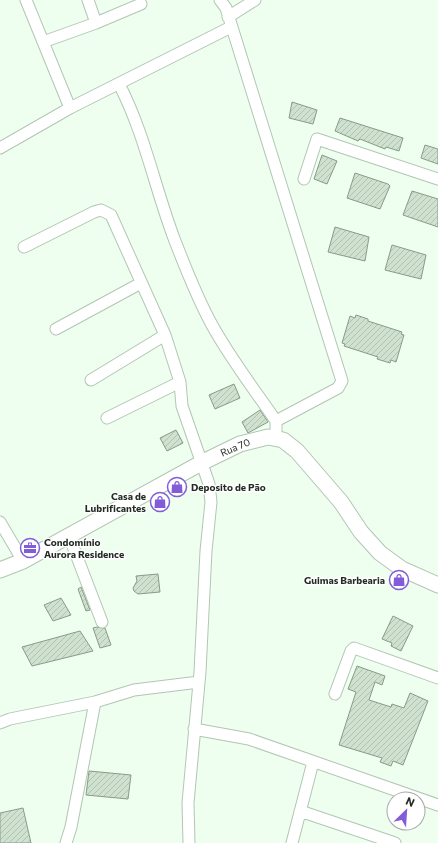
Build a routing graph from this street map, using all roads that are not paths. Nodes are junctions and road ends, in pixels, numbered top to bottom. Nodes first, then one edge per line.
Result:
1 (26, 0) edge
2 (88, 0) edge
3 (220, 0) edge
4 (255, 0) edge
5 (141, 4) dead end
6 (229, 22) junction
7 (96, 23) junction
8 (43, 42) junction
9 (119, 84) junction
10 (70, 108) junction
11 (1, 146) edge
12 (304, 179) dead end
13 (438, 179) edge
14 (24, 247) dead end
15 (141, 283) junction
16 (56, 329) dead end
17 (165, 335) junction
18 (91, 380) dead end
19 (180, 382) junction
20 (107, 418) dead end
21 (276, 421) junction
22 (276, 438) junction
23 (203, 462) junction
24 (0, 522) edge
25 (69, 536) junction
26 (23, 561) junction
27 (0, 570) edge
28 (438, 585) edge
29 (102, 622) dead end
30 (438, 678) edge
31 (199, 682) junction
32 (335, 694) dead end
33 (95, 702) junction
34 (0, 723) edge
35 (194, 729) junction
36 (313, 762) junction
37 (438, 805) edge
38 (300, 811) junction
39 (66, 843) edge
40 (189, 843) edge
41 (292, 843) edge
42 (394, 843) edge

1 - 8 street
2 - 7 street
3 - 6 street
4 - 6 street
5 - 7 street
6 - 9 street
6 - 21 street
7 - 8 street
8 - 10 street
9 - 10 street
9 - 21 street
10 - 11 street
12 - 13 street
14 - 15 street
15 - 16 street
15 - 17 street
17 - 18 street
17 - 19 street
19 - 20 street
19 - 23 street
21 - 22 street
22 - 23 street, Rua 70
22 - 28 street
23 - 25 street, Rua 70
23 - 31 street
24 - 26 street
25 - 26 street, Rua 70
25 - 29 street
26 - 27 street, Rua 70
30 - 32 street
31 - 33 street
31 - 35 street
33 - 34 street
33 - 39 street
35 - 36 street
35 - 40 street
36 - 37 street
36 - 38 street
38 - 41 street
38 - 42 street

